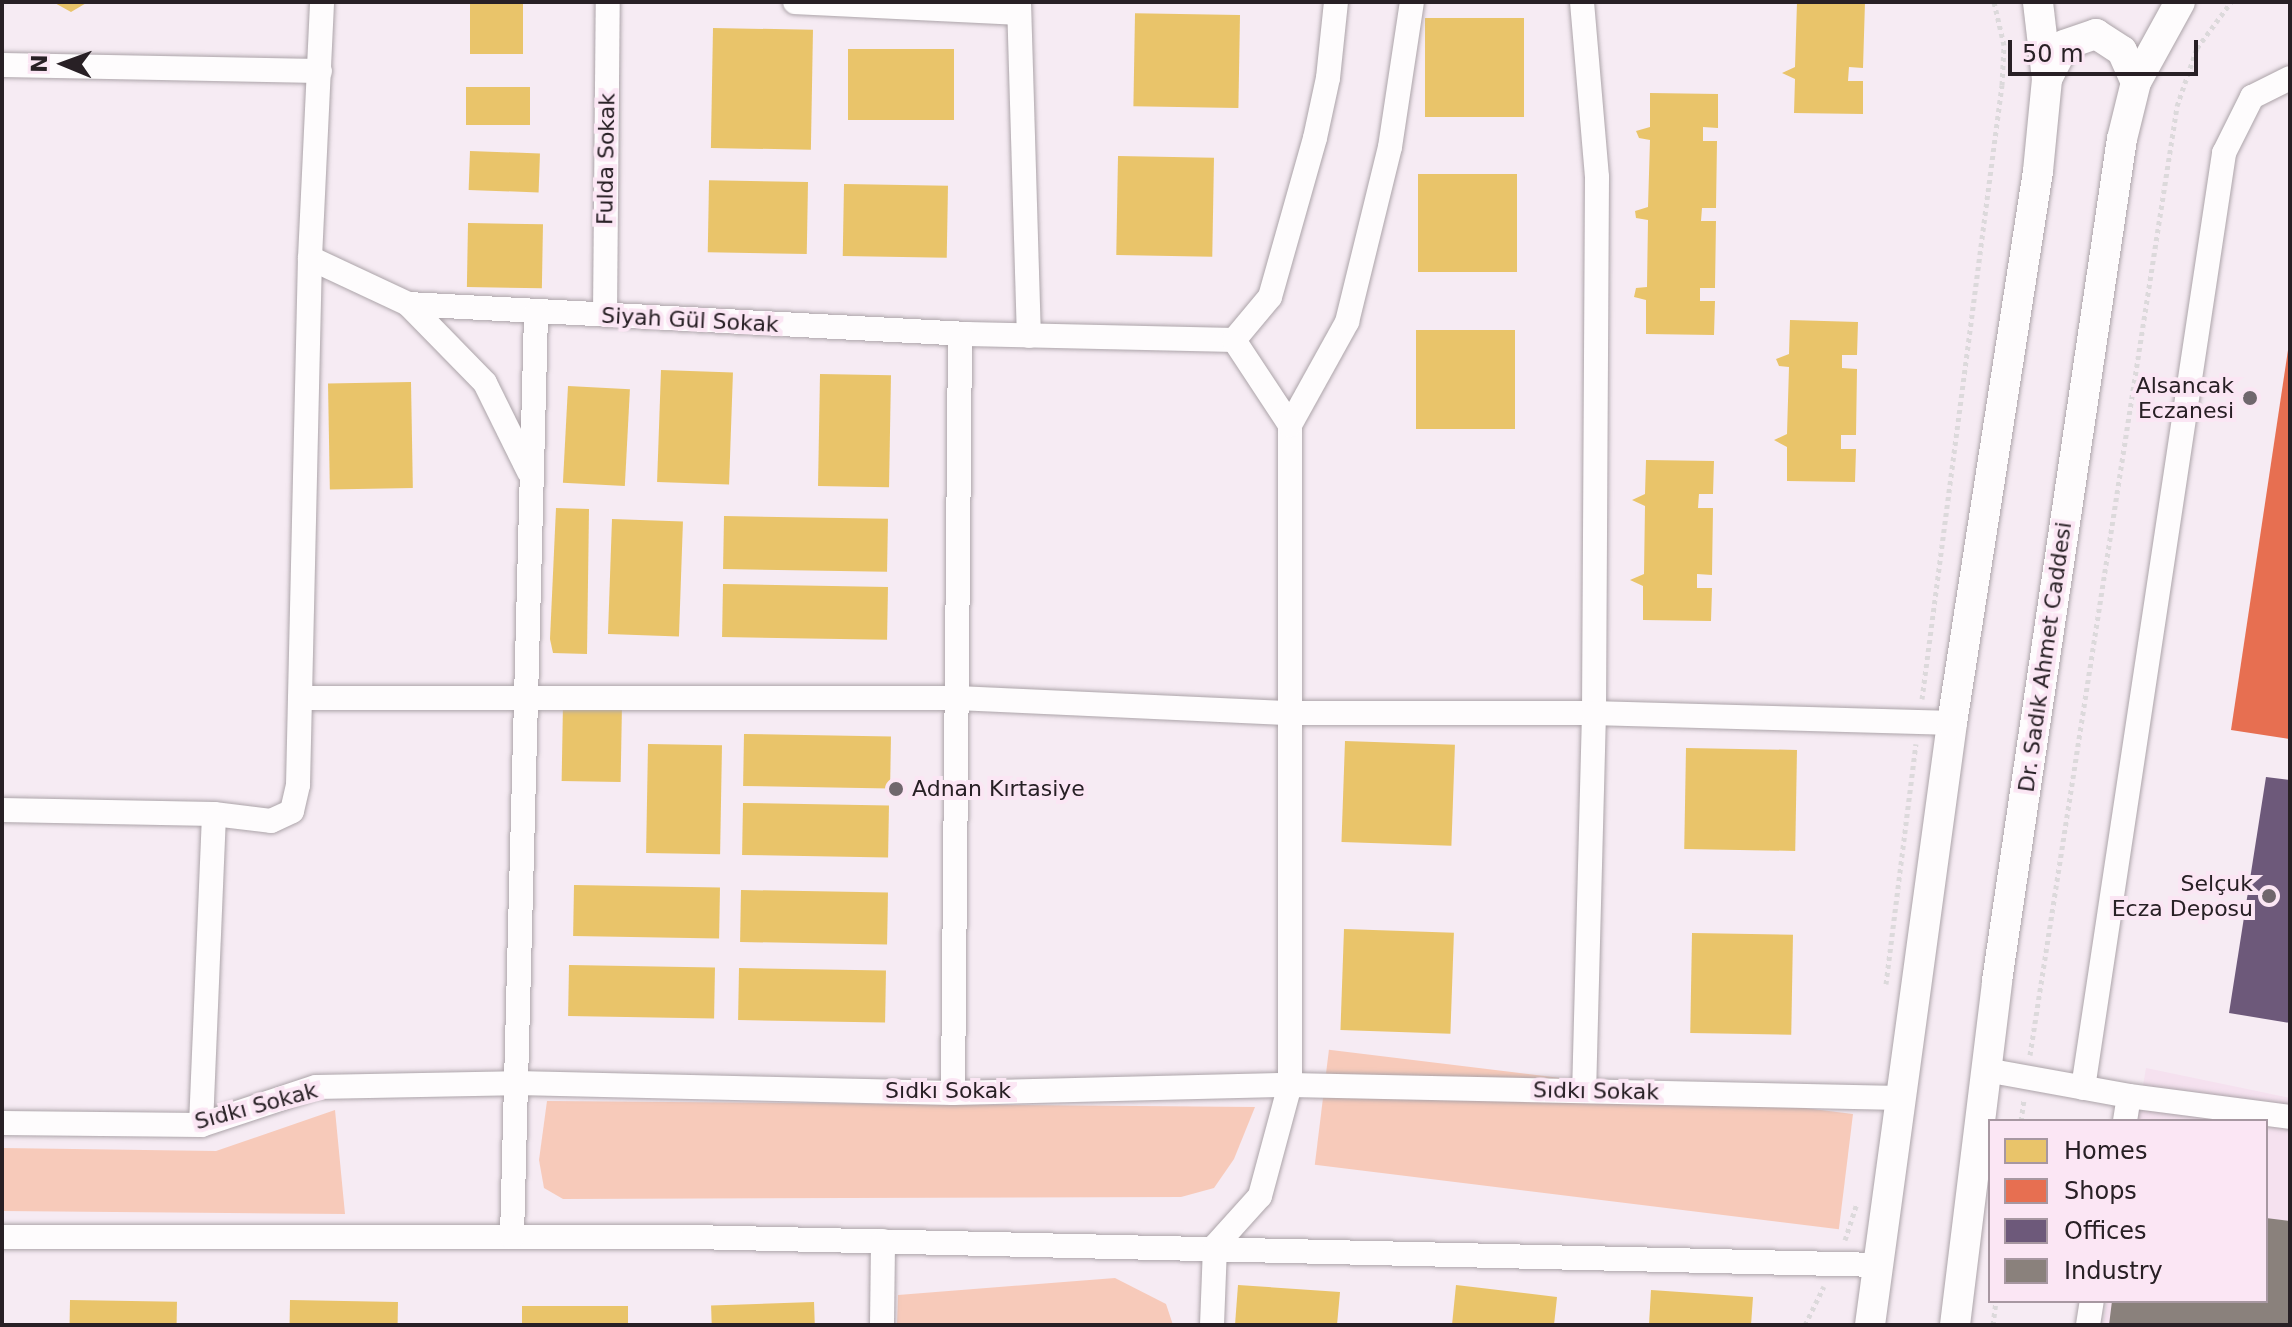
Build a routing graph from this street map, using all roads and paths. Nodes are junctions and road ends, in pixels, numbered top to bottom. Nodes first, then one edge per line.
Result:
1 (322, 2) edge
2 (608, 2) edge
3 (795, 2) edge
4 (1336, 2) edge
5 (1412, 2) edge
6 (1582, 2) edge
7 (1994, 2) edge
8 (2038, 2) edge
9 (2180, 2) edge
10 (2231, 2) edge
11 (1019, 8) edge
12 (2, 65) edge
13 (320, 71) junction
14 (2290, 78) edge
15 (2047, 79) junction
16 (2136, 82) junction
17 (310, 258) junction
18 (408, 304) junction
19 (536, 312) junction
20 (605, 315) junction
21 (960, 334) junction
22 (1029, 336) junction
23 (1234, 340) junction
24 (1290, 425) junction
25 (532, 476) junction
26 (526, 696) junction
27 (300, 698) junction
28 (957, 698) junction
29 (1286, 713) junction
30 (1594, 713) junction
31 (1952, 723) junction
32 (1918, 725) junction
33 (2, 810) edge
34 (214, 814) junction
35 (1885, 990) dead end
36 (2031, 1051) dead end
37 (1986, 1070) junction
38 (516, 1083) junction
39 (1290, 1085) junction
40 (2083, 1088) junction
41 (1584, 1091) junction
42 (953, 1093) junction
43 (2129, 1096) junction
44 (1901, 1098) junction
45 (2290, 1117) edge
46 (2125, 1119) edge
47 (2, 1123) edge
48 (201, 1125) junction
49 (1858, 1200) dead end
50 (2, 1237) edge
51 (512, 1237) junction
52 (883, 1241) junction
53 (1215, 1246) junction
54 (1837, 1264) junction
55 (1878, 1265) junction
56 (1996, 1303) edge
57 (2092, 1303) edge
58 (882, 1325) edge
59 (1212, 1325) edge
60 (1805, 1325) edge
61 (1870, 1325) edge
62 (1955, 1325) edge
63 (1993, 1325) edge
64 (2088, 1325) edge

1 - 13 street
2 - 20 street, Fulda Sokak
3 - 11 street
4 - 23 street
5 - 24 street
6 - 30 street
7 - 32 path
8 - 15 main road
9 - 16 main road, Dr. Sadık Ahmet Caddesi
10 - 36 path
11 - 22 street
12 - 13 street
13 - 17 street
14 - 40 street
15 - 16 main road
15 - 31 main road
16 - 37 main road, Dr. Sadık Ahmet Caddesi
17 - 18 street, Siyah Gül Sokak
17 - 27 street
18 - 19 street, Siyah Gül Sokak
18 - 25 street
19 - 20 street, Siyah Gül Sokak
19 - 25 street
20 - 21 street, Siyah Gül Sokak
21 - 22 street, Siyah Gül Sokak
21 - 28 street
22 - 23 street, Siyah Gül Sokak
23 - 24 street
24 - 29 street
25 - 26 street
26 - 27 street
26 - 28 street
26 - 38 street
27 - 34 street
28 - 29 street
28 - 42 street
29 - 30 street
29 - 39 street
30 - 32 street
30 - 41 street
31 - 32 street
31 - 44 main road
32 - 35 path
33 - 34 street
34 - 48 street
37 - 40 street
37 - 62 main road, Dr. Sadık Ahmet Caddesi
38 - 42 street, Sıdkı Sokak
38 - 48 street, Sıdkı Sokak
38 - 51 street
39 - 41 street, Sıdkı Sokak
39 - 42 street, Sıdkı Sokak
39 - 53 street
40 - 43 street
41 - 44 street, Sıdkı Sokak
43 - 45 street
43 - 46 street
44 - 55 main road
47 - 48 street, Sıdkı Sokak
49 - 54 path
50 - 51 street
51 - 52 street
52 - 53 street
52 - 58 street
53 - 54 street
53 - 59 street
54 - 55 street
54 - 60 path
55 - 61 main road
56 - 63 path
57 - 64 street

